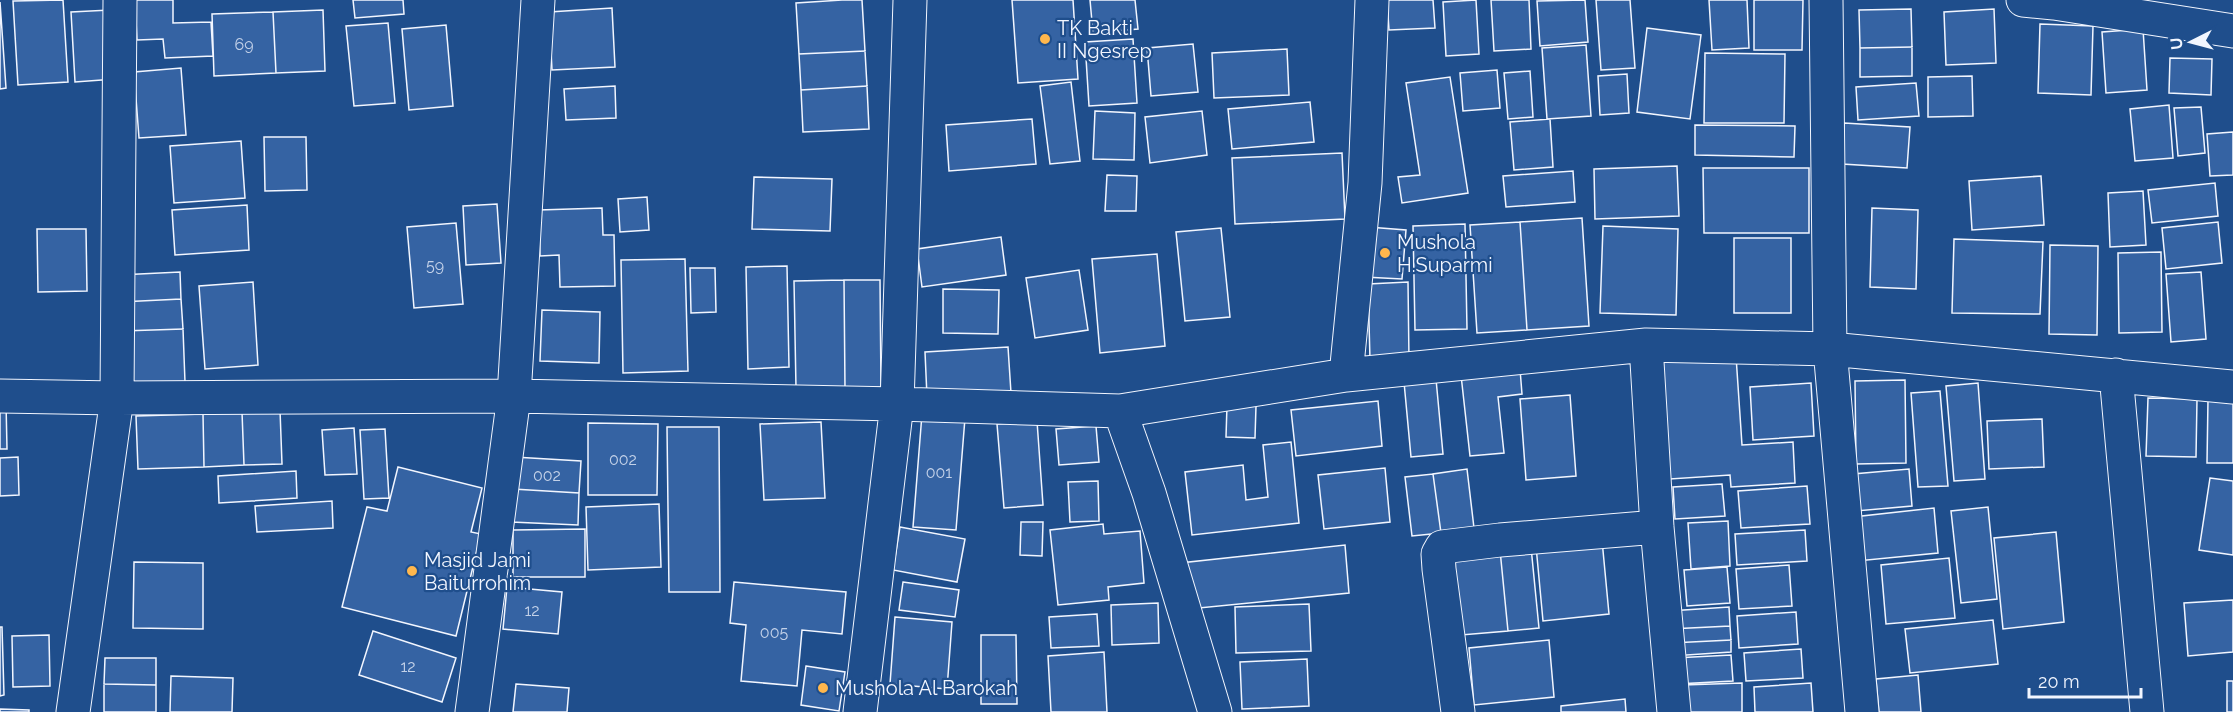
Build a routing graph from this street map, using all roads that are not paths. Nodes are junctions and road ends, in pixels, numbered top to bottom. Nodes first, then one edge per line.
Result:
1 (120, 0) edge
2 (538, 0) edge
3 (910, 0) edge
4 (1372, 0) edge
5 (1826, 0) edge
6 (2023, 0) edge
7 (2233, 31) edge
8 (1646, 345) junction
9 (1830, 348) junction
10 (1346, 375) junction
11 (2116, 375) junction
12 (2233, 387) edge
13 (0, 396) edge
14 (514, 396) junction
15 (117, 398) junction
16 (897, 404) junction
17 (1120, 411) junction
18 (1658, 527) junction
19 (73, 712) edge
20 (472, 712) edge
21 (860, 712) edge
22 (1215, 712) edge
23 (1458, 712) edge
24 (1674, 712) edge
25 (1862, 712) edge
26 (2146, 712) edge

1 - 15 street
2 - 14 street
3 - 16 street
4 - 10 street
5 - 9 street
6 - 7 street
8 - 9 street
8 - 10 street
8 - 18 street
9 - 11 street
9 - 25 street
10 - 17 street
11 - 12 street
11 - 26 street
13 - 15 street
14 - 15 street
14 - 16 street
14 - 20 street
15 - 19 street
16 - 17 street
16 - 21 street
17 - 22 street
18 - 23 street
18 - 24 street

